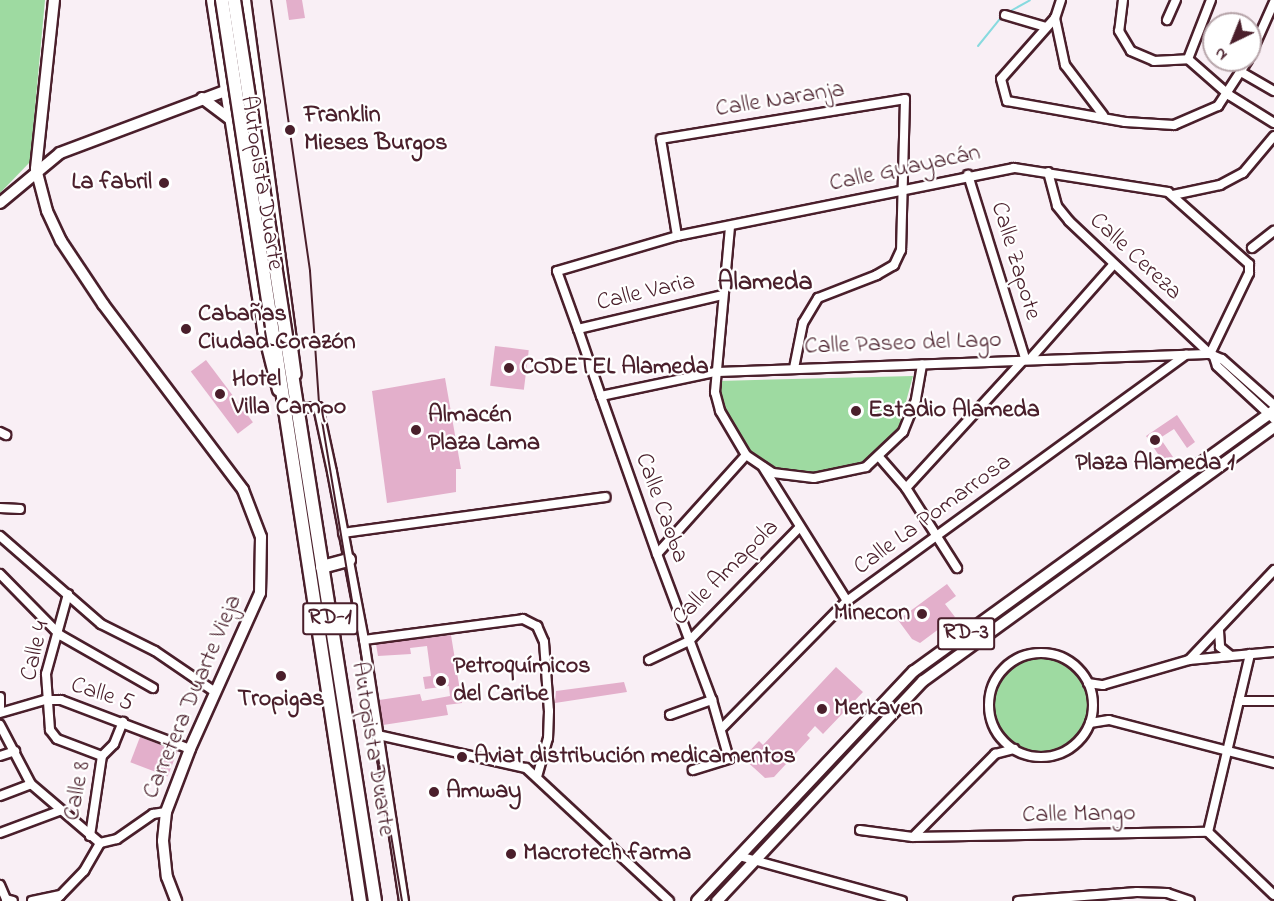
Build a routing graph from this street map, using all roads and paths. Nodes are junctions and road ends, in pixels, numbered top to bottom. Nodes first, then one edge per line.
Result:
1 (54, 0) edge
2 (212, 0) edge
3 (222, 0) edge
4 (234, 0) edge
5 (245, 0) edge
6 (1061, 0) edge
7 (1123, 0) edge
8 (1176, 0) edge
9 (1211, 0) edge
10 (1274, 2) edge
11 (1005, 15) dead end
12 (1055, 18) junction
13 (1167, 20) dead end
14 (1046, 27) junction
15 (1262, 29) edge
16 (1188, 59) junction
17 (222, 71) junction
18 (1241, 72) joint
19 (256, 81) junction
20 (225, 90) junction
21 (1274, 91) edge
22 (1229, 95) junction
23 (203, 98) junction
24 (1103, 115) junction
25 (230, 119) junction
26 (1274, 123) edge
27 (1274, 136) edge
28 (36, 169) junction
29 (1048, 172) junction
30 (968, 175) junction
31 (903, 187) junction
32 (1173, 195) junction
33 (0, 203) edge
34 (730, 227) junction
35 (1274, 231) edge
36 (677, 236) junction
37 (1252, 248) dead end
38 (1114, 264) junction
39 (557, 270) joint
40 (723, 296) junction
41 (579, 329) junction
42 (280, 337) junction
43 (1187, 354) junction
44 (1212, 355) junction
45 (1028, 358) junction
46 (922, 365) junction
47 (794, 368) junction
48 (716, 372) junction
49 (295, 390) junction
50 (601, 396) junction
51 (284, 405) junction
52 (298, 408) junction
53 (1273, 412) edge
54 (1274, 426) edge
55 (746, 455) junction
56 (880, 458) junction
57 (763, 467) junction
58 (906, 488) junction
59 (606, 497) dead end
60 (0, 508) edge
61 (20, 508) dead end
62 (799, 528) junction
63 (343, 533) junction
64 (0, 536) edge
65 (936, 537) junction
66 (657, 554) junction
67 (349, 560) junction
68 (322, 567) junction
69 (957, 568) dead end
70 (1274, 570) edge
71 (0, 574) edge
72 (68, 594) junction
73 (847, 601) junction
74 (1219, 629) junction
75 (60, 635) junction
76 (364, 640) junction
77 (689, 641) junction
78 (1274, 652) edge
79 (1250, 654) junction
80 (1231, 656) junction
81 (649, 660) dead end
82 (1189, 660) junction
83 (1088, 683) junction
84 (1103, 685) junction
85 (153, 688) dead end
86 (215, 692) junction
87 (1092, 696) junction
88 (0, 697) edge
89 (45, 700) junction
90 (712, 700) junction
91 (1239, 701) junction
92 (1274, 701) edge
93 (0, 707) edge
94 (1093, 708) junction
95 (0, 713) edge
96 (670, 715) dead end
97 (1109, 720) junction
98 (123, 722) junction
99 (1090, 723) junction
100 (0, 725) edge
101 (720, 729) junction
102 (997, 733) junction
103 (378, 735) junction
104 (189, 749) junction
105 (1014, 749) junction
106 (1229, 749) junction
107 (15, 751) junction
108 (995, 754) junction
109 (0, 756) edge
110 (102, 756) junction
111 (1274, 763) edge
112 (693, 770) dead end
113 (537, 777) junction
114 (31, 784) junction
115 (0, 796) edge
116 (59, 811) junction
117 (166, 813) junction
118 (860, 830) dead end
119 (1208, 832) junction
120 (0, 833) edge
121 (90, 836) junction
122 (913, 837) junction
123 (100, 843) junction
124 (739, 856) junction
125 (756, 860) junction
126 (0, 885) edge
127 (1274, 895) edge
128 (1102, 897) edge
129 (58, 898) edge
130 (13, 901) edge
131 (32, 901) edge
132 (176, 901) edge
133 (360, 901) edge
134 (375, 901) edge
135 (404, 901) edge
136 (669, 901) edge
137 (697, 901) edge
138 (717, 901) edge
139 (902, 901) edge
140 (1018, 901) edge
141 (1190, 901) edge

1 - 28 main road, Carretera Duarte Vieja
2 - 17 main road, Autopista Duarte
3 - 42 highway, Autopista Duarte / RD-1, bridge
4 - 42 highway, Autopista Duarte / RD-1, bridge
5 - 19 main road
6 - 12 street
7 - 16 street
8 - 13 street
9 - 16 street
10 - 15 street
11 - 14 street
12 - 14 street
12 - 24 street
14 - 24 street
16 - 22 street
17 - 20 main road, Autopista Duarte
17 - 23 main road
18 - 21 street
18 - 22 street
19 - 20 main road
19 - 49 main road
20 - 23 main road
20 - 25 main road, Autopista Duarte
22 - 24 street
22 - 26 street
23 - 25 main road
23 - 28 main road
25 - 51 main road, Autopista Duarte
27 - 32 street
28 - 33 main road
28 - 86 main road, Carretera Duarte Vieja
29 - 30 street, Calle Guayacán
29 - 32 street, Calle Guayacán
29 - 38 street, Calle Cereza
30 - 31 street, Calle Guayacán
30 - 45 street, Calle Zapote
31 - 34 street, Calle Guayacán
31 - 36 street, Calle Naranja
31 - 47 street
32 - 44 street
34 - 36 street, Calle Guayacán
34 - 40 street
35 - 37 street
36 - 39 street, Calle Guayacán
38 - 44 street, Calle Cereza
38 - 45 street
39 - 41 street, Calle Caoba
40 - 41 street, Calle Varia
40 - 48 street
41 - 50 street, Calle Caoba
42 - 49 highway, Autopista Duarte / RD-1
42 - 51 highway, Autopista Duarte / RD-1
43 - 44 street, Calle Paseo del Lago
43 - 45 street, Calle Paseo del Lago
43 - 65 street, Calle La Pomarrosa
44 - 53 street, Calle Cereza
45 - 46 street, Calle Paseo del Lago
45 - 58 street
46 - 47 street, Calle Paseo del Lago
46 - 56 street
47 - 48 street, Calle Paseo del Lago
48 - 50 street, Calle Paseo del Lago
48 - 55 street
49 - 52 highway, Autopista Duarte / RD-1
50 - 66 street, Calle Caoba
51 - 133 highway, Autopista Duarte / RD-1
52 - 63 street
52 - 68 highway, Autopista Duarte / RD-1
53 - 124 main road, RD-3
54 - 125 main road, RD-3
55 - 57 street
55 - 66 street
56 - 57 street
56 - 58 street
57 - 62 street
58 - 65 street
59 - 63 street
60 - 61 street
62 - 73 street
62 - 77 street, Calle Amapola
63 - 67 street
64 - 72 street
65 - 69 street
65 - 73 street, Calle La Pomarrosa
66 - 77 street, Calle Caoba
67 - 68 highway
67 - 76 street
68 - 134 highway, Autopista Duarte / RD-1
70 - 74 street
71 - 75 street
72 - 75 street, Calle 4
72 - 86 street
73 - 101 street, Calle La Pomarrosa
74 - 80 street
74 - 82 street
75 - 85 street
75 - 89 street, Calle 4
76 - 103 street
76 - 113 street
77 - 81 street, Calle Amapola
77 - 90 street, Calle Caoba
78 - 79 street
79 - 80 street
79 - 91 street
80 - 82 street
82 - 84 street
83 - 84 street
83 - 87 street
83 - 102 street
84 - 87 street
86 - 104 main road, Carretera Duarte Vieja
87 - 94 street
88 - 93 street
89 - 95 street, Calle 5
89 - 98 street, Calle 5
89 - 110 street, Calle 4
90 - 96 street
90 - 101 street, Calle Caoba
91 - 92 street
91 - 106 street
94 - 97 street
94 - 99 street
97 - 99 street
97 - 106 street
98 - 104 street, Calle 5
98 - 110 street, Calle 8
99 - 105 street
100 - 107 street
101 - 112 street, Calle Caoba
102 - 105 street
102 - 108 street
103 - 113 street
103 - 135 street
104 - 117 main road, Carretera Duarte Vieja
105 - 108 street
106 - 111 street
106 - 119 street
107 - 109 street
107 - 114 street
108 - 122 street
110 - 121 street, Calle 8
113 - 136 street
114 - 115 street
114 - 116 street
116 - 120 street
116 - 121 street
117 - 123 street
117 - 132 main road, Carretera Duarte Vieja
118 - 122 street, Calle Mango
119 - 122 street, Calle Mango
119 - 127 street
121 - 123 street
123 - 129 street
124 - 125 street
124 - 137 main road, RD-3
125 - 138 main road, RD-3
125 - 139 street
126 - 130 street
128 - 140 street
128 - 141 street
129 - 131 street

